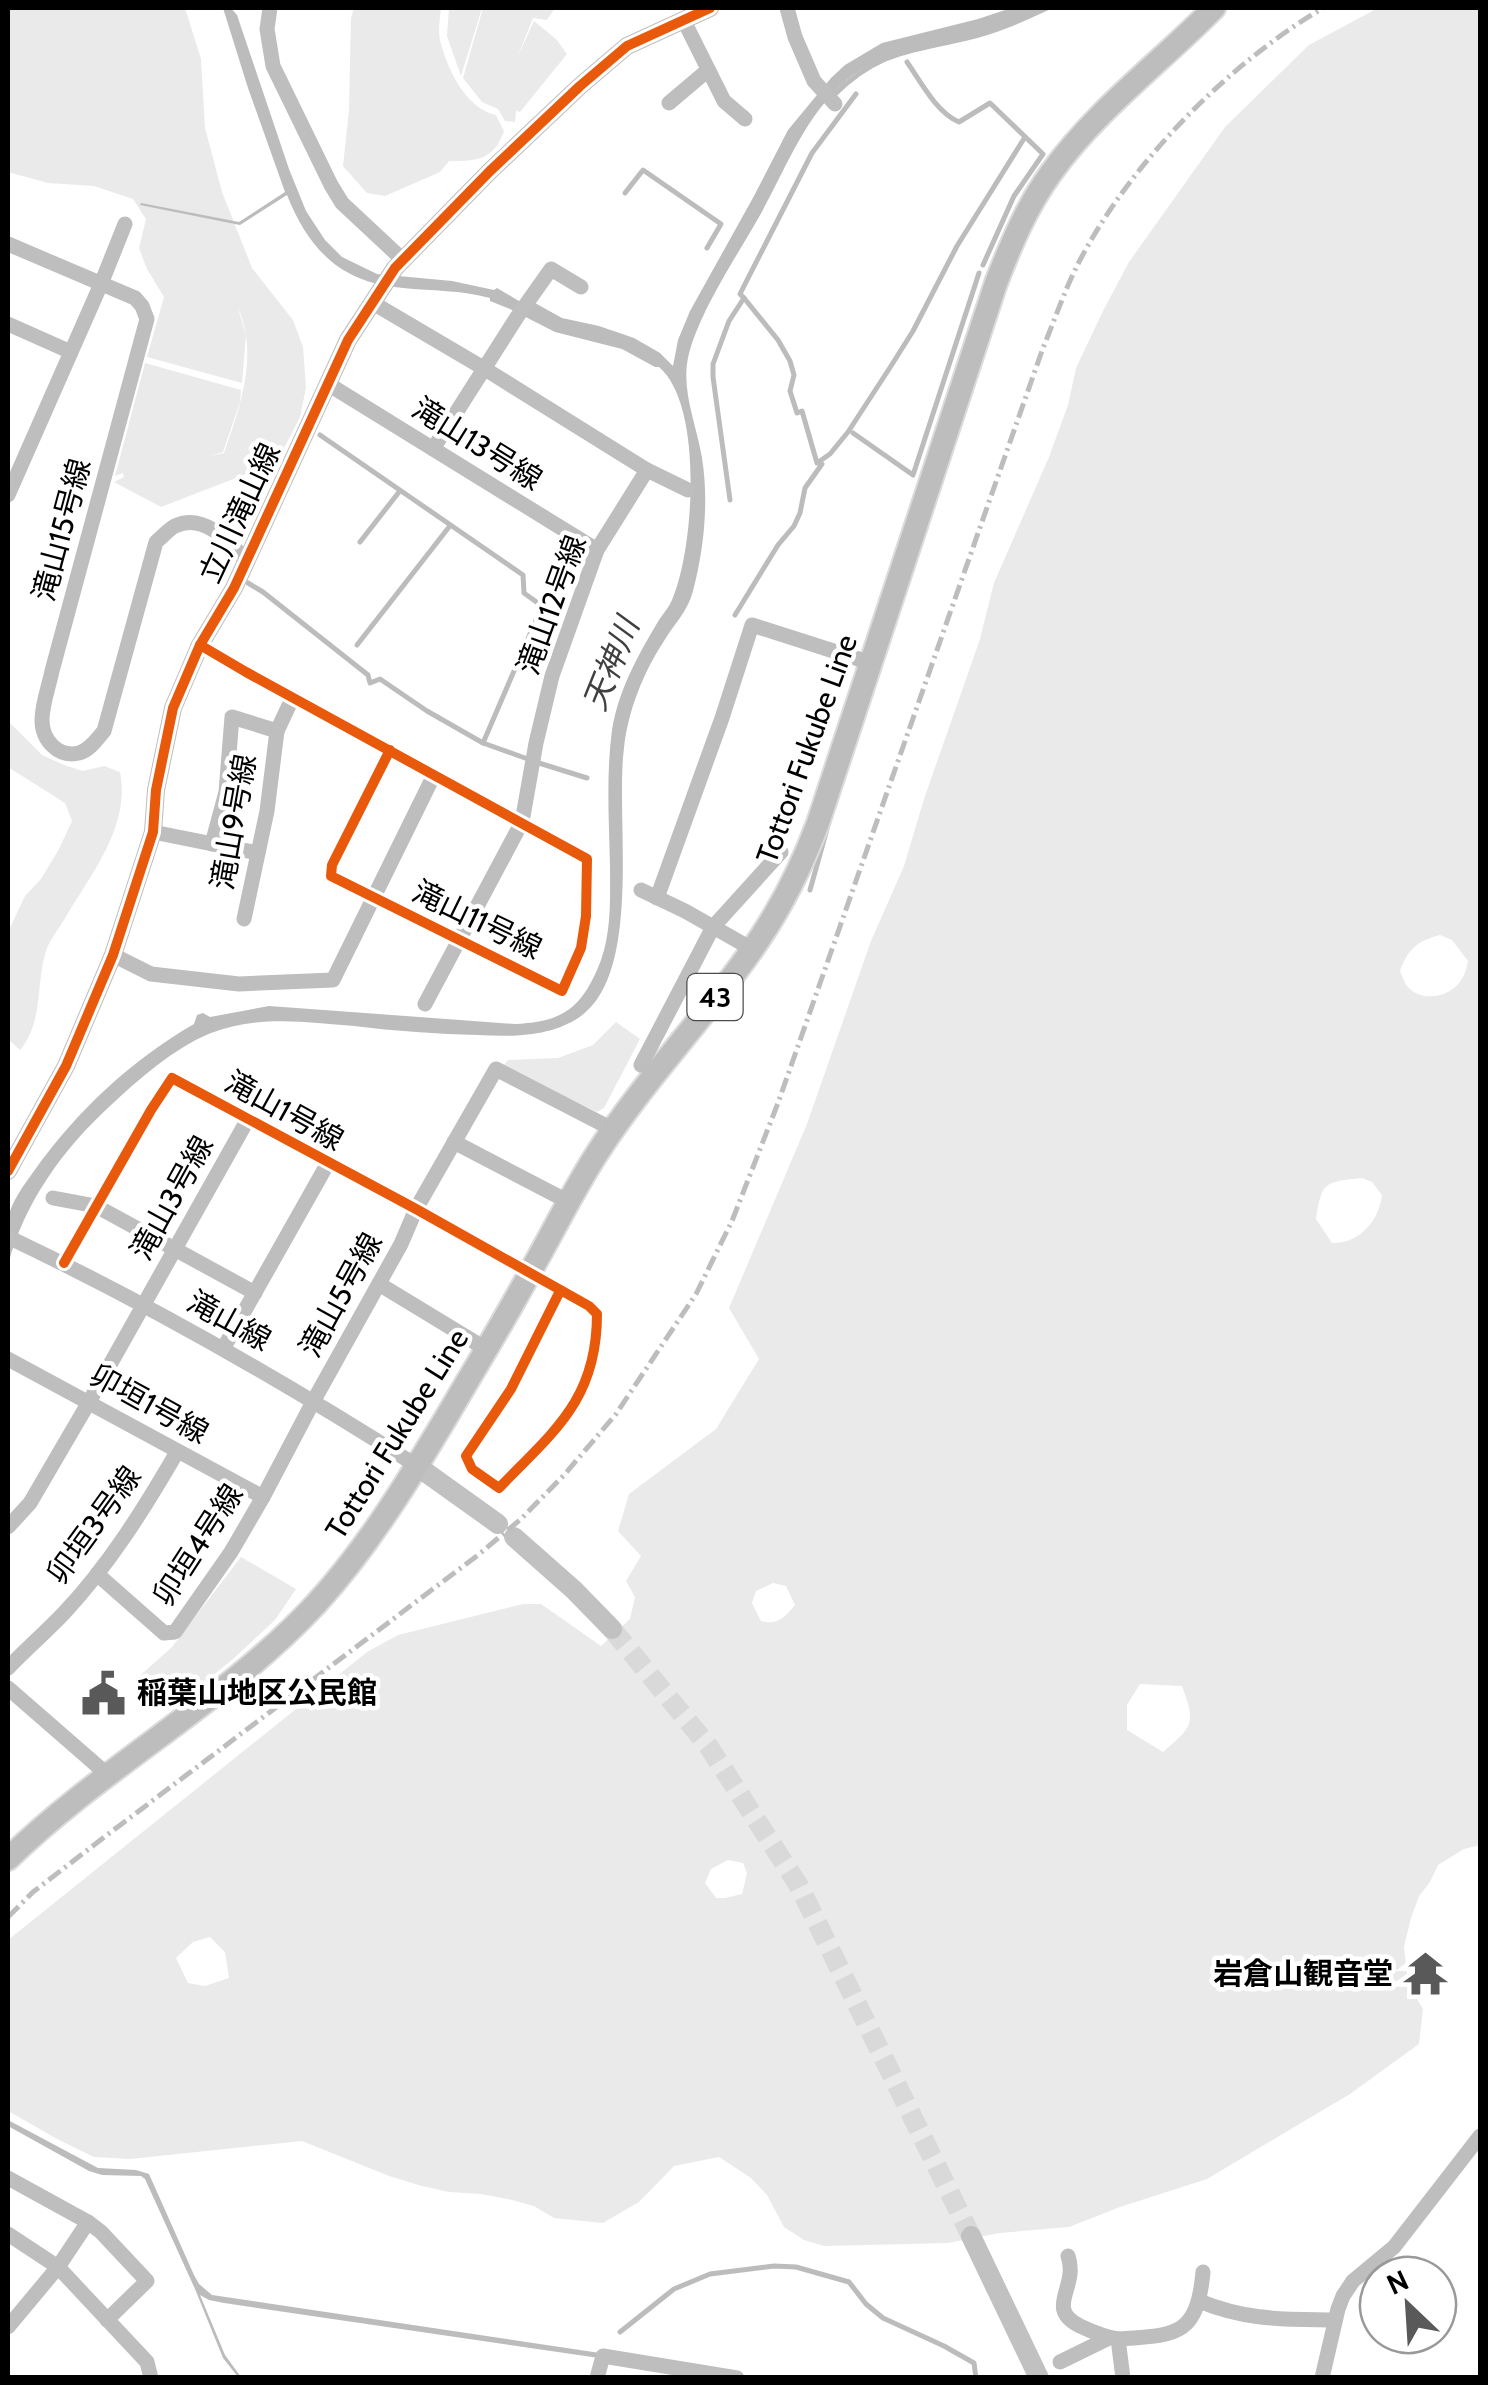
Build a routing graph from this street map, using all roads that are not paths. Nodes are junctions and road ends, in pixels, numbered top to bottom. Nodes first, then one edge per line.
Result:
1 (270, 8) edge
2 (710, 8) edge
3 (787, 8) edge
4 (1214, 8) edge
5 (683, 19) junction
6 (708, 70) junction
7 (669, 102) dead end
8 (833, 102) dead end
9 (745, 120) dead end
10 (125, 224) dead end
11 (8, 244) edge
12 (399, 264) junction
13 (101, 284) junction
14 (581, 287) dead end
15 (377, 297) junction
16 (8, 324) edge
17 (71, 352) junction
18 (484, 368) junction
19 (328, 384) junction
20 (434, 450) junction
21 (646, 470) junction
22 (688, 490) dead end
23 (8, 495) edge
24 (597, 550) junction
25 (246, 561) junction
26 (200, 645) junction
27 (871, 663) junction
28 (293, 697) junction
29 (278, 730) junction
30 (390, 750) junction
31 (434, 774) junction
32 (522, 822) junction
33 (153, 832) junction
34 (212, 844) junction
35 (781, 852) dead end
36 (258, 854) junction
37 (641, 890) dead end
38 (374, 898) junction
39 (658, 898) junction
40 (244, 918) dead end
41 (713, 927) junction
42 (461, 939) junction
43 (752, 949) junction
44 (113, 955) junction
45 (425, 1004) dead end
46 (642, 1065) dead end
47 (248, 1119) junction
48 (614, 1130) junction
49 (454, 1142) junction
50 (328, 1164) junction
51 (8, 1171) edge
52 (53, 1198) dead end
53 (569, 1202) junction
54 (96, 1206) junction
55 (416, 1209) junction
56 (14, 1241) edge
57 (176, 1248) junction
58 (64, 1263) junction
59 (530, 1273) junction
60 (379, 1284) junction
61 (560, 1291) junction
62 (255, 1292) junction
63 (144, 1304) junction
64 (486, 1349) junction
65 (223, 1350) junction
66 (8, 1360) edge
67 (314, 1400) junction
68 (90, 1402) junction
69 (177, 1452) junction
70 (417, 1466) junction
71 (499, 1488) junction
72 (263, 1497) junction
73 (478, 1509) junction
74 (8, 1527) edge
75 (98, 1574) junction
76 (612, 1629) tunnel mouth
77 (8, 1668) edge
78 (8, 1688) edge
79 (108, 1776) junction
80 (8, 1859) edge
81 (1478, 2148) edge
82 (8, 2178) edge
83 (88, 2222) junction
84 (8, 2234) edge
85 (971, 2236) tunnel mouth
86 (1068, 2256) dead end
87 (58, 2267) junction
88 (1204, 2272) dead end
89 (1199, 2301) junction
90 (108, 2320) junction
91 (1335, 2320) junction
92 (8, 2327) edge
93 (1114, 2338) junction
94 (1060, 2362) dead end
95 (151, 2378) edge
96 (597, 2378) edge
97 (737, 2378) edge
98 (1039, 2378) edge
99 (1123, 2378) edge
100 (1322, 2378) edge

1 - 12 street
2 - 5 street, 立川滝山線
3 - 8 street
4 - 27 main road, Tottori Fukube Line / 43
5 - 6 street
5 - 12 street, 立川滝山線
6 - 7 street
6 - 9 street
10 - 13 street, 滝山15号線
11 - 13 street, 滝山15号線
12 - 15 street, 立川滝山線
13 - 17 street, 滝山15号線
13 - 25 street, 滝山15号線
14 - 18 street
15 - 18 street
15 - 19 street, 立川滝山線
16 - 17 street
17 - 23 street, 滝山15号線
18 - 20 street
18 - 21 street
19 - 20 street, 滝山13号線
19 - 25 street, 立川滝山線
20 - 24 street, 滝山13号線
21 - 22 street
21 - 24 street, 滝山12号線
24 - 32 street, 滝山12号線
25 - 26 street, 立川滝山線
26 - 28 street, 滝山11号線
26 - 33 street, 立川滝山線
27 - 39 street
27 - 43 main road, Tottori Fukube Line / 43
28 - 29 street
28 - 30 street, 滝山11号線
29 - 34 street, 滝山9号線
29 - 36 street, 滝山9号線
30 - 31 street, 滝山11号線
30 - 38 street, 滝山11号線
31 - 32 street, 滝山11号線
31 - 38 street
32 - 42 street, 滝山12号線
32 - 42 street, 滝山11号線
33 - 34 street
33 - 44 street, 立川滝山線
34 - 36 street
35 - 41 street
36 - 40 street, 滝山9号線
37 - 39 street
38 - 42 street, 滝山11号線
38 - 44 street
39 - 41 street
41 - 43 street
41 - 46 street
42 - 45 street, 滝山12号線
43 - 48 main road, Tottori Fukube Line / 43
44 - 51 street, 立川滝山線
47 - 50 street, 滝山1号線
47 - 54 street, 滝山1号線
47 - 57 street, 滝山3号線
48 - 49 street, 滝山5号線
48 - 53 main road, Tottori Fukube Line / 43
49 - 53 street
49 - 55 street, 滝山5号線
50 - 55 street, 滝山1号線
50 - 62 street
52 - 54 street
53 - 59 main road, Tottori Fukube Line / 43
54 - 57 street
54 - 58 street, 滝山1号線
55 - 59 street, 滝山1号線
55 - 60 street, 滝山5号線
56 - 58 street, 滝山線
57 - 62 street
57 - 63 street, 滝山3号線
58 - 63 street, 滝山線
59 - 61 street, 滝山1号線
59 - 64 main road, Tottori Fukube Line / 43
60 - 64 street
60 - 67 street, 滝山5号線
61 - 71 street
61 - 71 street, 滝山1号線
62 - 65 street
63 - 65 street, 滝山線
63 - 68 street, 滝山3号線
64 - 70 main road, Tottori Fukube Line / 43
65 - 67 street, 滝山線
66 - 68 street, 卯垣1号線
67 - 70 street, 滝山線
67 - 72 street, 卯垣4号線
68 - 69 street, 卯垣1号線
68 - 74 street, 滝山3号線
69 - 72 street, 卯垣1号線
69 - 75 street, 卯垣3号線
70 - 73 main road
70 - 79 main road, Tottori Fukube Line / 43
71 - 73 street
72 - 75 street, 卯垣4号線
73 - 76 main road
75 - 77 street, 卯垣3号線
78 - 79 street
79 - 80 main road, Tottori Fukube Line / 43
81 - 91 street
82 - 83 street
83 - 87 street
83 - 90 street
84 - 87 street
85 - 98 main road
86 - 93 street
87 - 90 street
87 - 92 street
88 - 89 street
89 - 91 street
89 - 93 street
90 - 95 street
91 - 100 street
93 - 94 street
93 - 99 street
96 - 97 street

